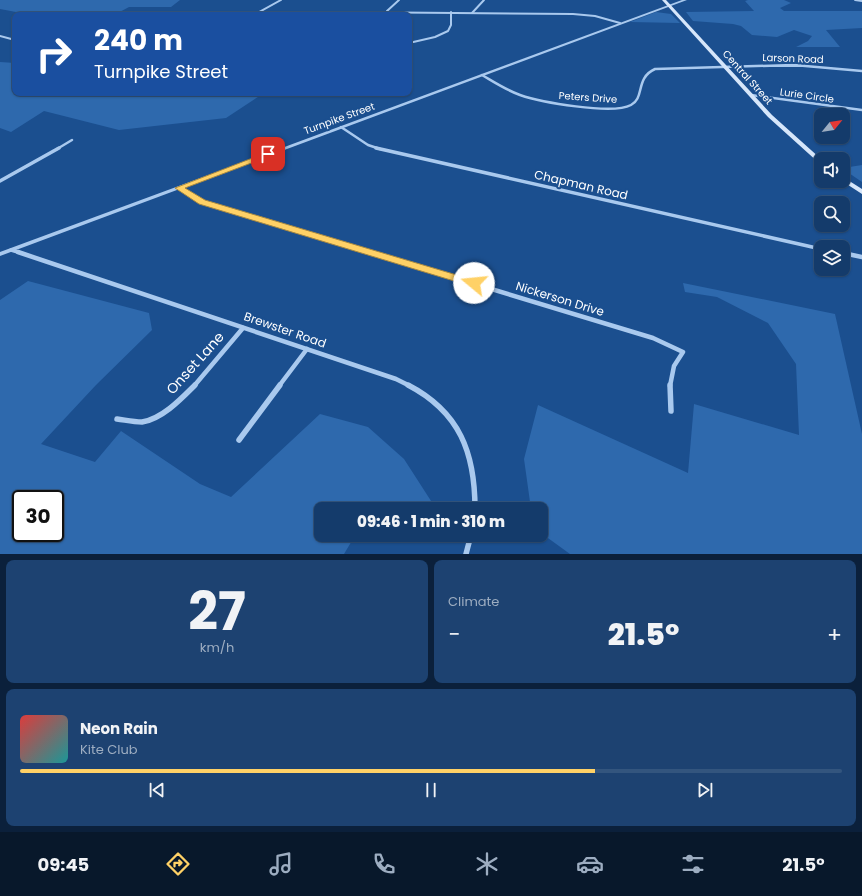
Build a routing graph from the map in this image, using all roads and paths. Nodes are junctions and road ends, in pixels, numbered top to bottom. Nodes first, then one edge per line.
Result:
1 (281, 0) edge
2 (399, 0) edge
3 (484, 0) edge
4 (664, 0) edge
5 (685, 0) edge
6 (855, 0) edge
7 (862, 0) edge
8 (669, 6) junction
9 (387, 11) junction
10 (259, 12) edge
11 (344, 12) dead end
12 (451, 12) junction
13 (472, 13) junction
14 (620, 23) junction
15 (0, 36) edge
16 (12, 39) edge
17 (412, 42) edge
18 (724, 66) junction
19 (862, 71) edge
20 (482, 75) junction
21 (751, 95) junction
22 (862, 110) edge
23 (341, 127) junction
24 (72, 140) dead end
25 (814, 156) edge
26 (0, 181) edge
27 (850, 183) edge
28 (179, 188) junction
29 (862, 191) edge
30 (814, 248) edge
31 (11, 250) junction
32 (0, 254) edge
33 (850, 254) edge
34 (862, 257) edge
35 (243, 328) junction
36 (307, 349) junction
37 (671, 411) dead end
38 (117, 419) dead end
39 (239, 440) dead end
40 (474, 502) edge
41 (470, 542) edge
42 (466, 554) edge

1 - 10 street
2 - 9 street
3 - 13 street
4 - 8 main road, Central Street
5 - 8 street, Turnpike Street
6 - 7 street
8 - 14 street, Turnpike Street
8 - 18 main road, Central Street
9 - 11 street
9 - 12 street
12 - 13 street
12 - 17 street
13 - 14 street
14 - 20 street, Turnpike Street
15 - 16 street
18 - 19 street, Larson Road
18 - 20 street, Peters Drive
18 - 21 main road, Central Street
20 - 23 street, Turnpike Street
21 - 22 street, Lurie Circle
21 - 25 main road, Central Street
23 - 28 street, Turnpike Street
23 - 30 street, Chapman Road
24 - 26 street
27 - 29 main road
28 - 31 street, Turnpike Street
28 - 37 street, Nickerson Drive
31 - 32 street, Turnpike Street
31 - 35 street, Brewster Road
33 - 34 street
35 - 36 street, Brewster Road
35 - 38 street, Onset Lane
36 - 39 street
36 - 40 street, Brewster Road
41 - 42 street

